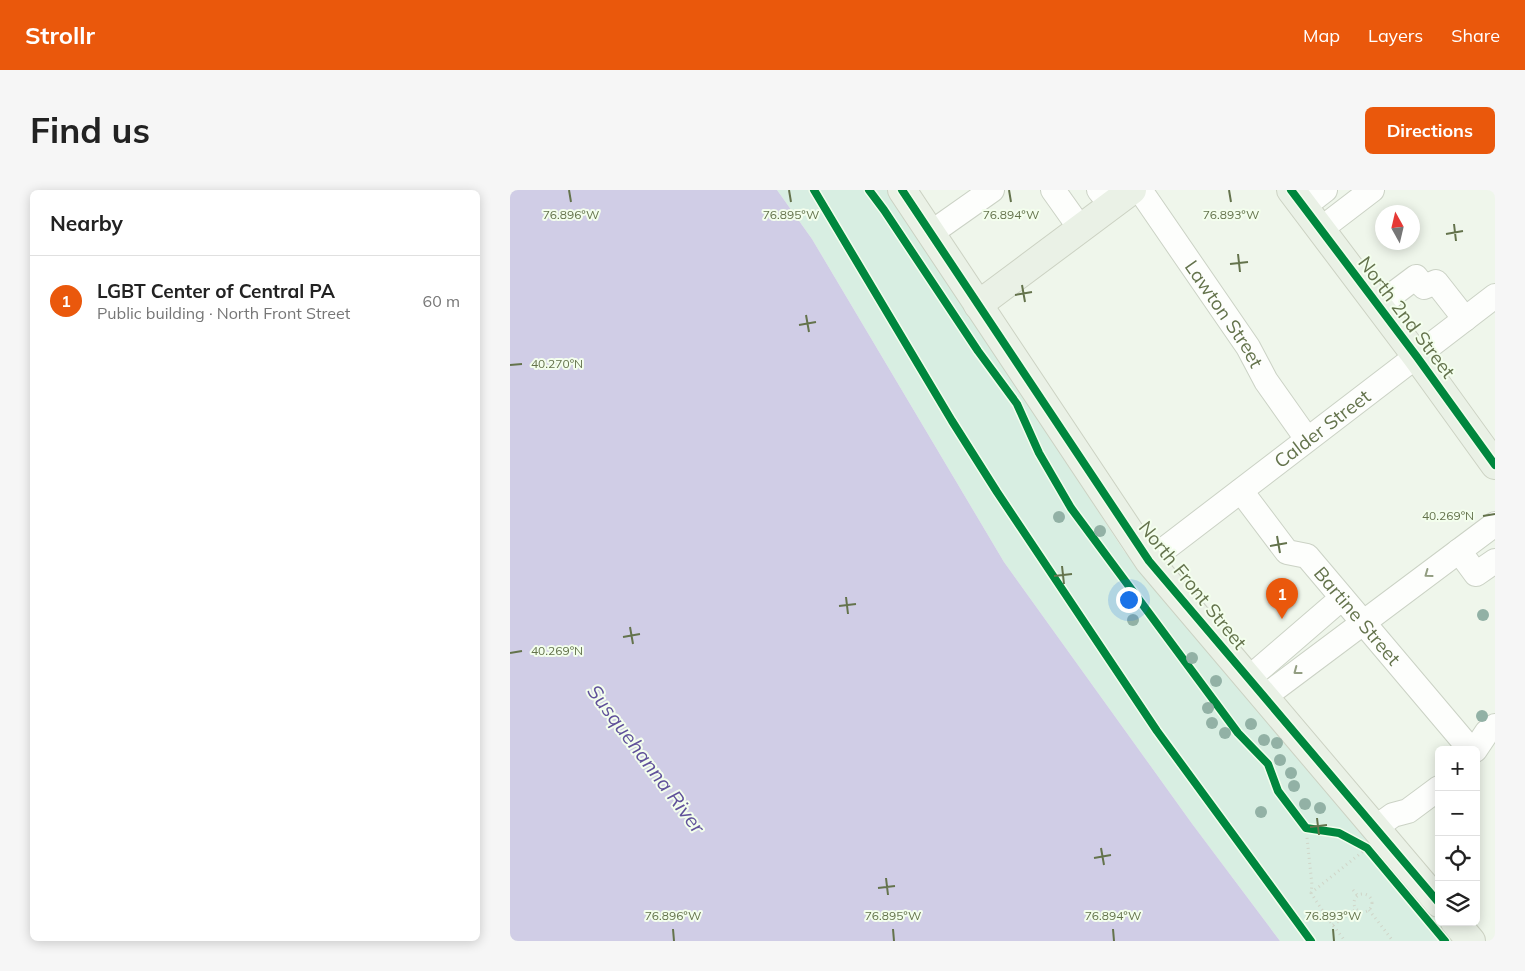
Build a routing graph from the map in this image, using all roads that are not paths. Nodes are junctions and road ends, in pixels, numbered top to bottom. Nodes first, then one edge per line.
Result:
1 (902, 190) edge
2 (992, 190) edge
3 (1052, 190) edge
4 (1140, 190) edge
5 (1325, 190) edge
6 (1366, 192) edge
7 (1114, 195) edge
8 (1297, 198) edge
9 (1080, 228) junction
10 (1320, 229) junction
11 (931, 233) junction
12 (1495, 296) edge
13 (978, 305) junction
14 (1379, 307) junction
15 (1465, 319) junction
16 (1417, 357) junction
17 (1307, 439) junction
18 (1495, 465) edge
19 (1241, 491) junction
20 (1494, 527) edge
21 (1459, 550) junction
22 (1149, 561) junction
23 (1495, 561) edge
24 (1342, 598) junction
25 (1363, 622) junction
26 (1256, 688) junction
27 (1495, 726) edge
28 (1495, 744) edge
29 (1468, 746) edge
30 (1479, 746) edge
31 (1480, 750) edge
32 (1435, 772) edge
33 (1435, 791) edge
34 (1374, 834) junction
35 (1435, 899) edge
36 (1458, 926) edge
37 (1471, 941) edge

1 - 11 main road, North Front Street
2 - 11 street
3 - 9 street
4 - 17 street, Lawton Street
5 - 8 street
6 - 10 street
7 - 9 main road
8 - 10 main road, North 2nd Street
9 - 13 main road
10 - 14 main road, North 2nd Street
11 - 13 main road, North Front Street
12 - 15 street, Calder Street
13 - 22 main road, North Front Street
14 - 15 street
14 - 16 main road, North 2nd Street
15 - 16 street, Calder Street
16 - 17 street, Calder Street
16 - 18 main road, North 2nd Street
17 - 19 street, Calder Street
19 - 22 street, Calder Street
19 - 24 street, Bartine Street
20 - 21 street
21 - 23 street
21 -> 25 street
22 - 26 main road, North Front Street
24 - 25 street, Bartine Street
24 - 26 street
25 -> 26 street
25 - 29 street, Bartine Street
26 - 34 main road, North Front Street
27 - 30 street
28 - 31 street
32 - 34 street
33 - 34 street
34 - 35 main road, North Front Street
36 - 37 main road

